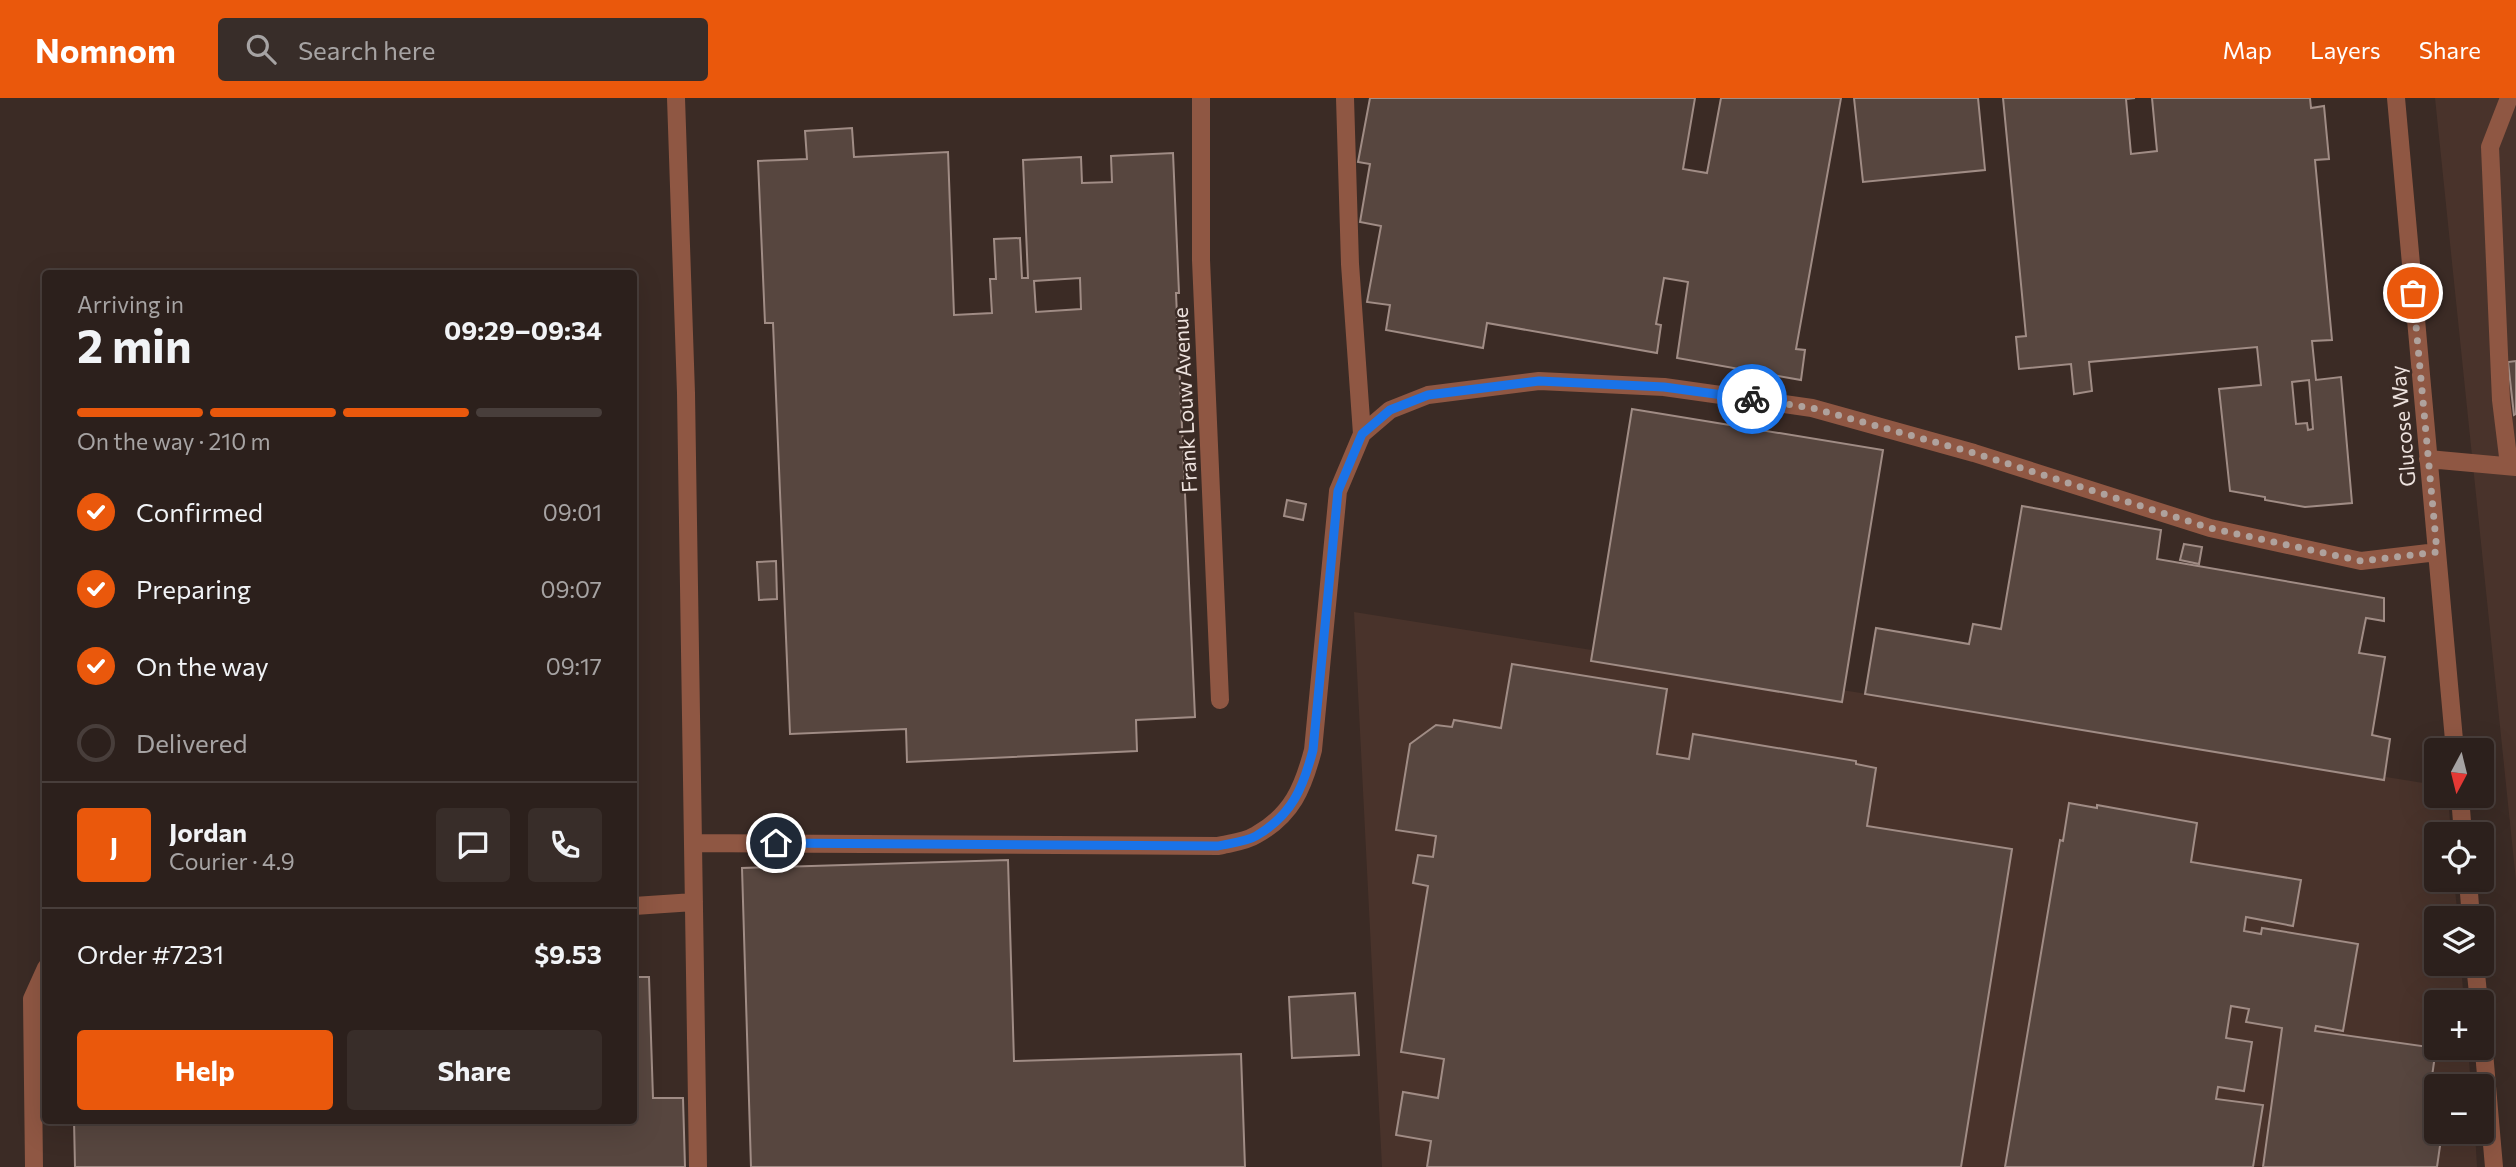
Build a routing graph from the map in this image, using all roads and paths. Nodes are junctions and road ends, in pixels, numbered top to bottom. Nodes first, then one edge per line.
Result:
1 (677, 98) edge
2 (1201, 98) edge
3 (1345, 98) edge
4 (2396, 98) edge
5 (2509, 98) edge
6 (1362, 434) junction
7 (2428, 459) junction
8 (2513, 466) edge
9 (2437, 552) junction
10 (1220, 700) dead end
11 (2454, 738) edge
12 (693, 843) junction
13 (694, 902) junction
14 (637, 906) edge
15 (42, 977) edge
16 (2485, 1060) edge
17 (34, 1167) edge
18 (698, 1167) edge
19 (2494, 1167) edge

1 - 12 street
2 - 10 street, Frank Louw Avenue
3 - 6 street
4 - 7 street, Glucose Way
5 - 8 street
6 - 9 street
6 - 12 street
7 - 8 street
7 - 9 street, Glucose Way
9 - 11 street, Glucose Way
12 - 13 street
13 - 14 street
13 - 18 street
15 - 17 street
16 - 19 street

